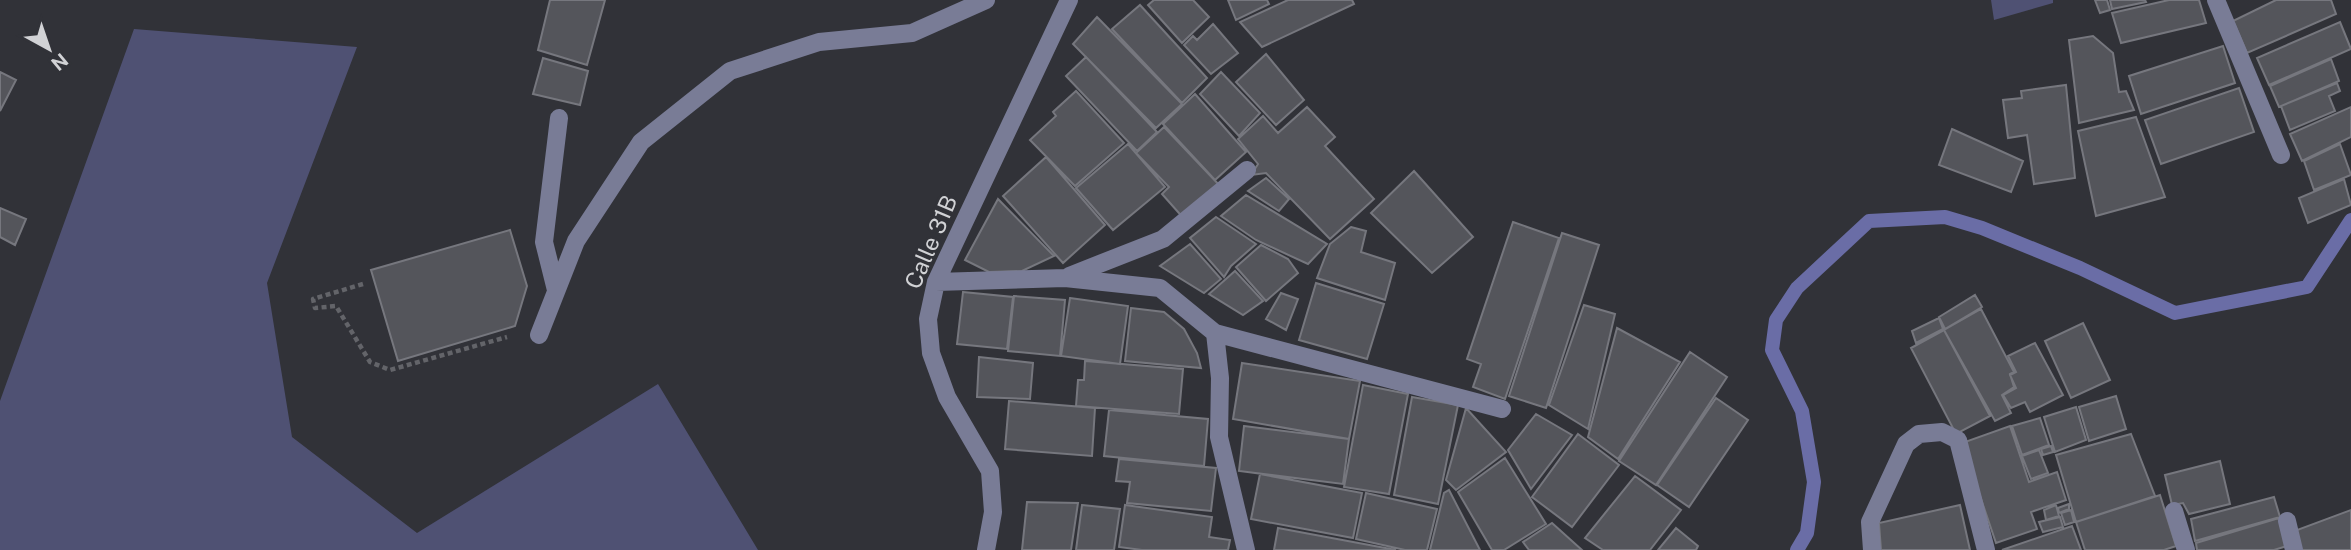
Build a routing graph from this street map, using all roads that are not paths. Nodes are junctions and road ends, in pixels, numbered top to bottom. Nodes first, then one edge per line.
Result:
1 (986, 0) edge
2 (1069, 0) edge
3 (2216, 0) edge
4 (559, 118) dead end
5 (2281, 155) dead end
6 (1247, 170) dead end
7 (1065, 278) junction
8 (936, 282) junction
9 (556, 290) junction
10 (1215, 333) junction
11 (539, 335) road end
12 (1502, 409) dead end
13 (2174, 512) dead end
14 (2287, 521) dead end
15 (986, 550) edge
16 (1246, 550) edge
17 (1872, 550) edge
18 (1986, 550) edge
19 (2186, 550) edge
20 (2294, 550) edge

1 - 9 street
2 - 8 street, Calle 31B
3 - 5 street
4 - 9 street
6 - 7 street
7 - 8 street
7 - 10 street
8 - 15 street, Calle 31B
9 - 11 street
10 - 12 street
10 - 16 street
13 - 19 street
14 - 20 street
17 - 18 street

